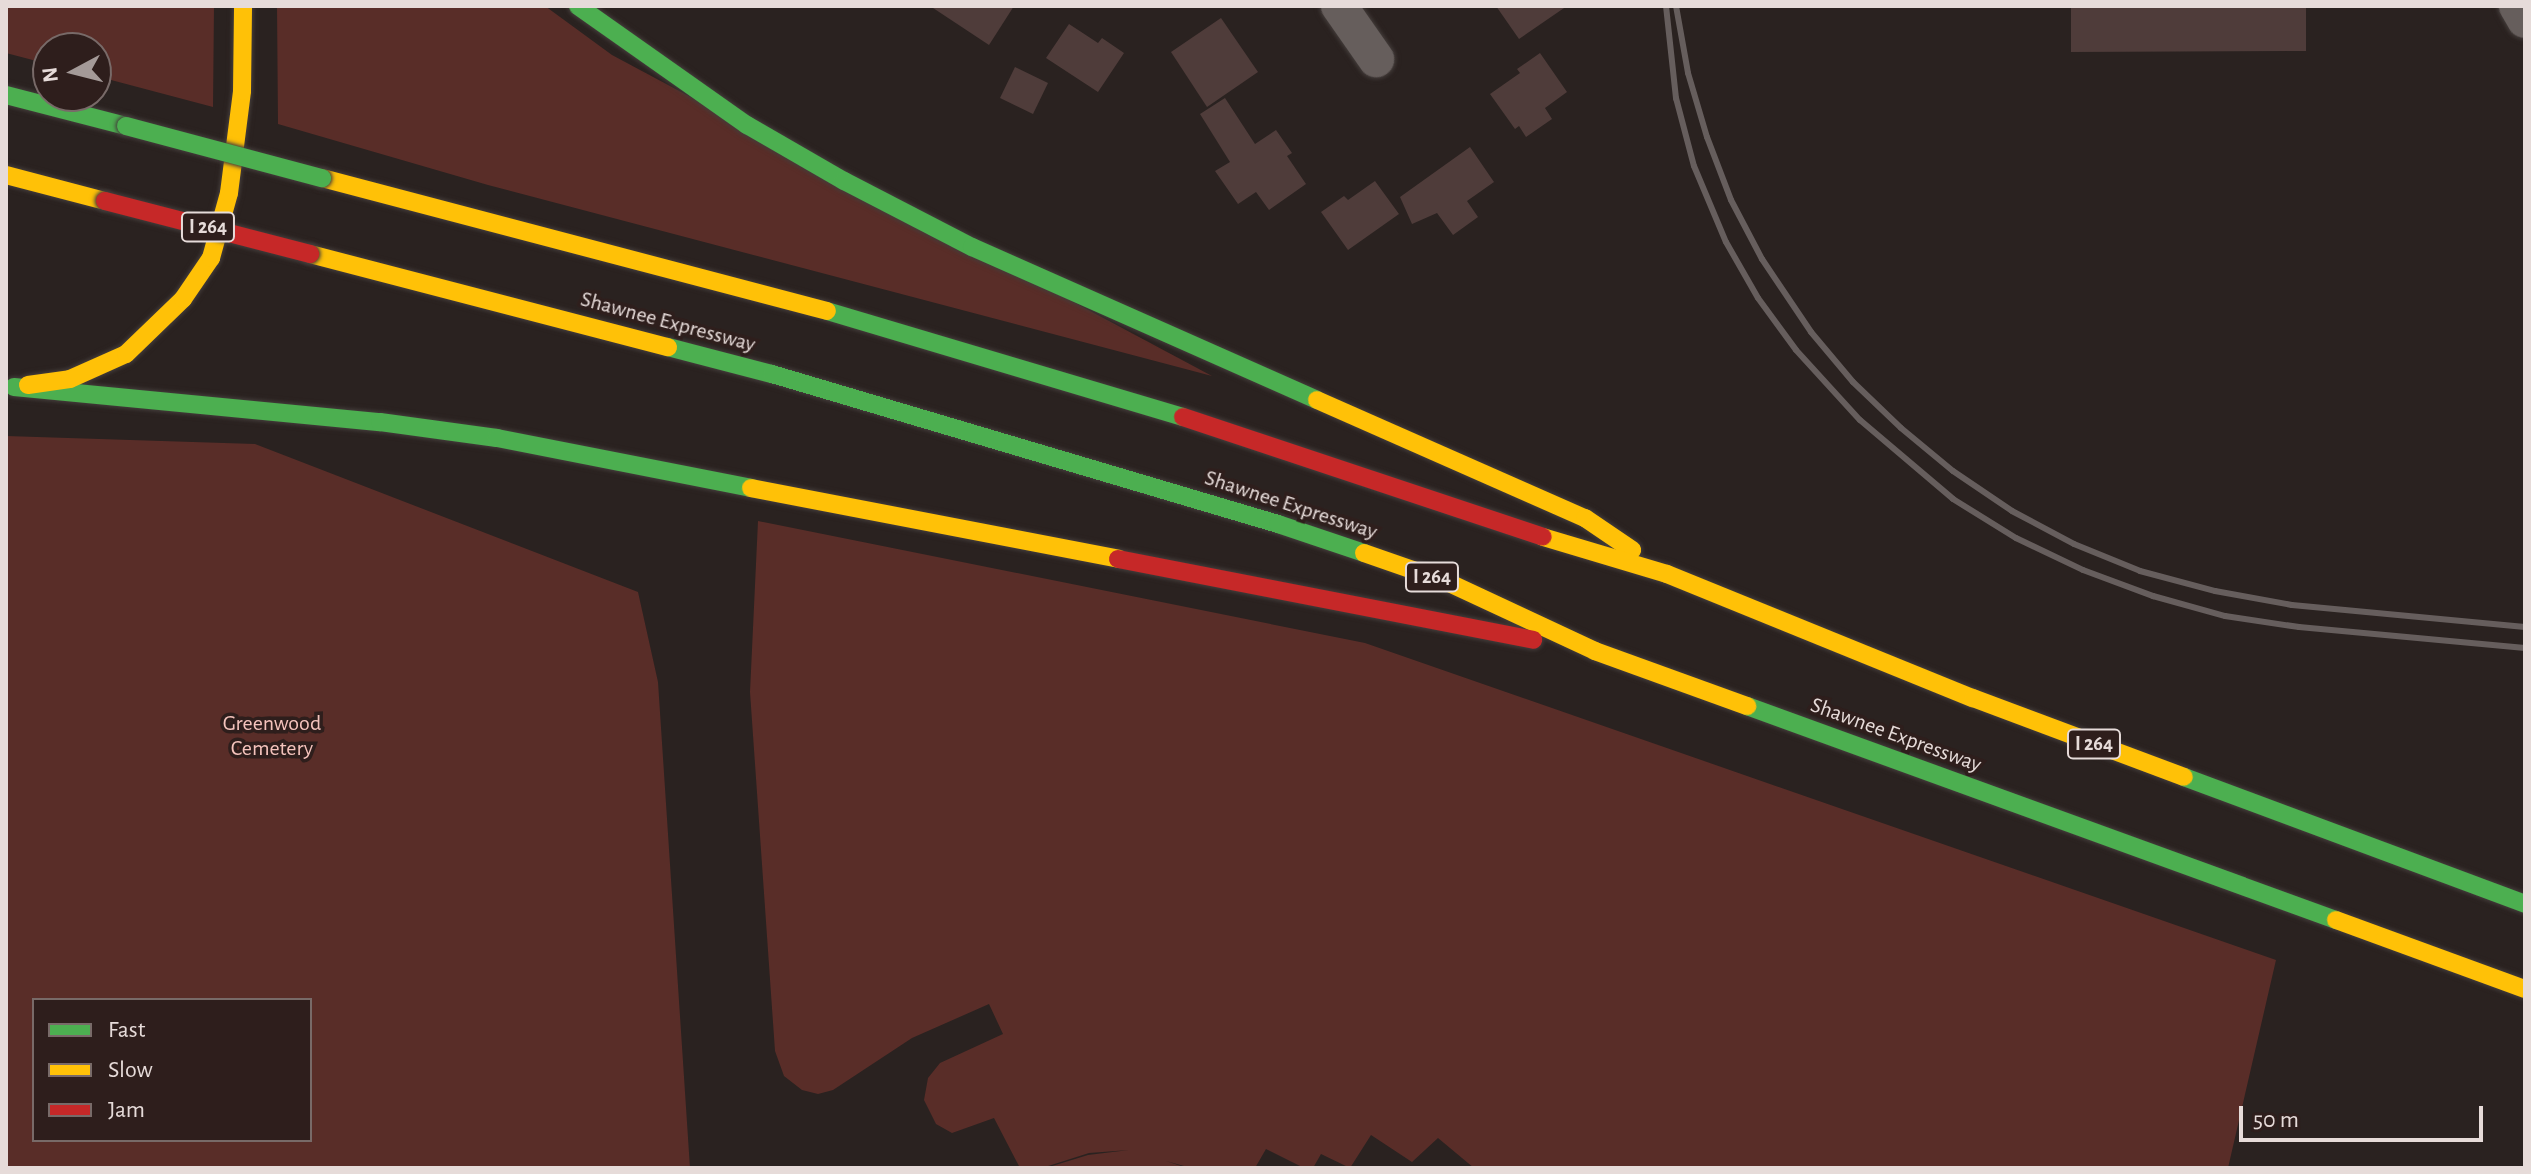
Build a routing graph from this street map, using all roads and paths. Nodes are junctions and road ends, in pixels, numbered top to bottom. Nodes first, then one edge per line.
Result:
1 (243, 6) edge
2 (578, 6) edge
3 (1339, 6) edge
4 (2517, 6) edge
5 (2525, 20) edge
6 (1376, 59) dead end
7 (6, 95) edge
8 (6, 175) edge
9 (10, 387) edge
10 (1667, 574) junction
11 (1595, 651) junction
12 (2525, 904) edge
13 (2525, 989) edge

1 - 9 main road
2 - 10 main road
3 - 6 street
4 - 5 street
7 - 10 main road, I 264, bridge
8 - 11 main road, Shawnee Expressway / I 264, bridge
9 - 11 main road
10 - 12 main road, I 264
11 - 13 main road, Shawnee Expressway / I 264

